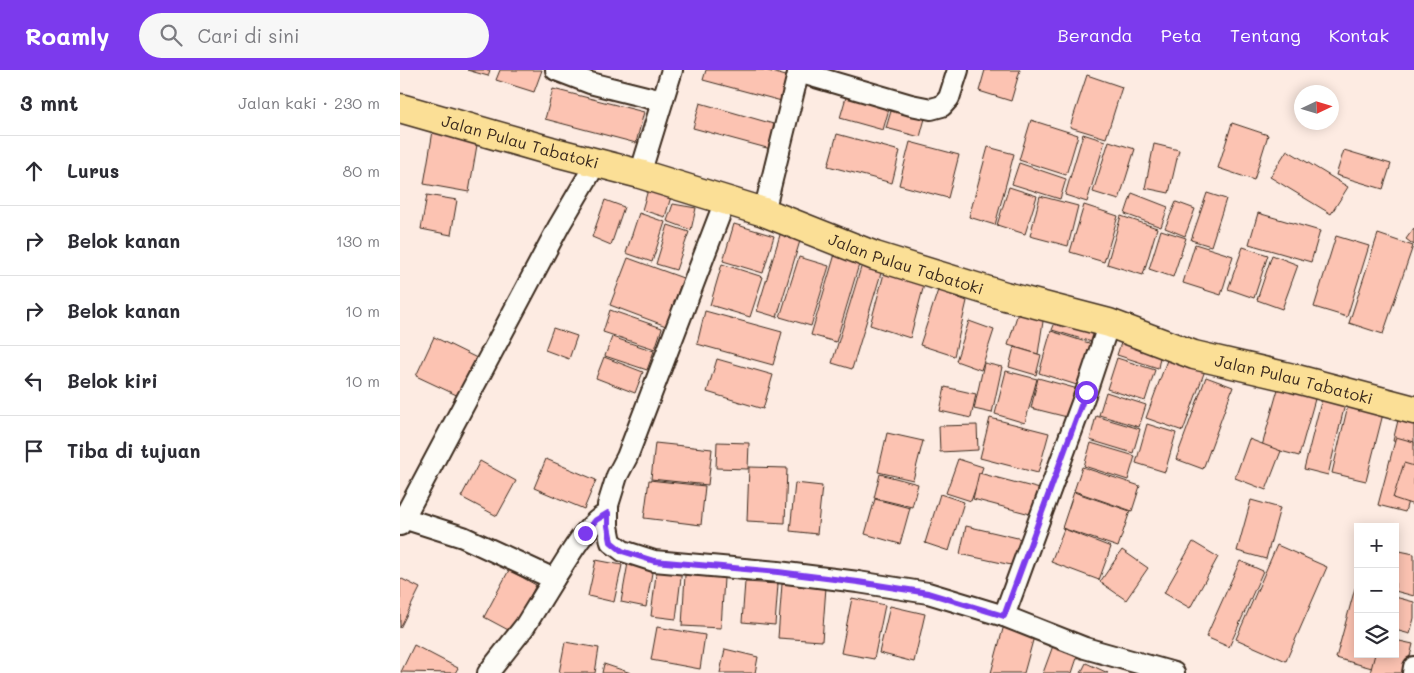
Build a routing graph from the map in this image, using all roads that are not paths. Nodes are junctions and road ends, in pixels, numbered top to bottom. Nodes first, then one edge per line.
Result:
1 (556, 70) edge
2 (672, 70) edge
3 (958, 70) edge
4 (798, 71) edge
5 (662, 101) junction
6 (400, 108) edge
7 (596, 163) junction
8 (640, 174) junction
9 (725, 201) junction
10 (764, 212) junction
11 (1109, 323) junction
12 (1414, 410) edge
13 (608, 513) junction
14 (401, 520) edge
15 (554, 579) junction
16 (1004, 616) junction
17 (1414, 667) edge
18 (488, 673) edge
19 (1174, 673) edge
20 (1413, 673) edge

1 - 5 street
2 - 5 street
3 - 4 street
4 - 10 street
5 - 8 street
6 - 7 highway, Jalan Pulau Tabatoki
7 - 8 highway, Jalan Pulau Tabatoki
7 - 14 street
8 - 9 highway, Jalan Pulau Tabatoki
9 - 10 highway, Jalan Pulau Tabatoki
9 - 13 street
10 - 11 highway, Jalan Pulau Tabatoki
11 - 12 highway, Jalan Pulau Tabatoki
11 - 16 street
13 - 15 street
13 - 16 street
14 - 15 street
15 - 18 street
16 - 19 street
17 - 20 street

